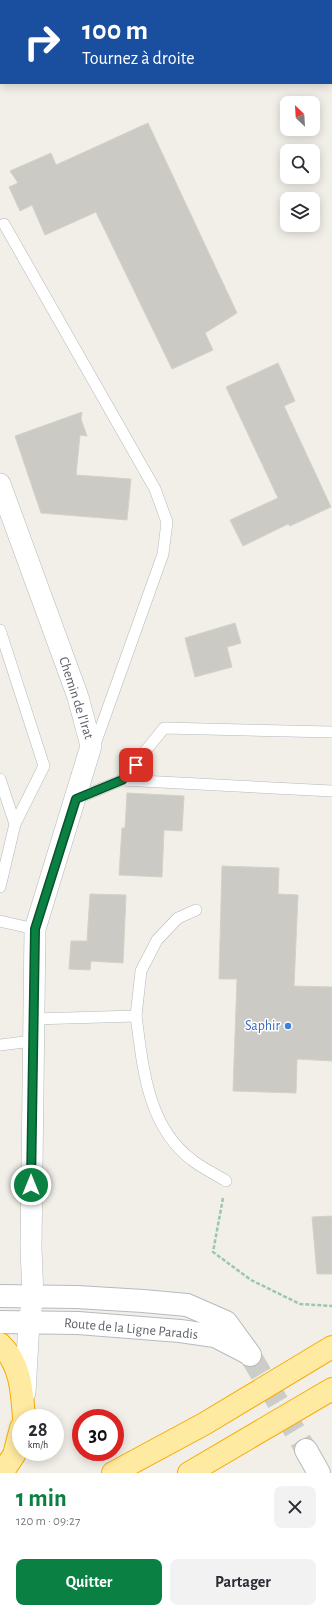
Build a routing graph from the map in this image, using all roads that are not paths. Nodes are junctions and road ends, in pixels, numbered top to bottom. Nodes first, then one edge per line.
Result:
1 (4, 224) dead end
2 (0, 484) edge
3 (0, 630) edge
4 (332, 732) edge
5 (0, 779) edge
6 (122, 780) junction
7 (332, 791) edge
8 (76, 799) junction
9 (15, 824) junction
10 (1, 879) edge
11 (0, 892) edge
12 (196, 910) dead end
13 (0, 921) edge
14 (35, 929) junction
15 (136, 1016) junction
16 (33, 1019) junction
17 (32, 1041) junction
18 (0, 1045) edge
19 (226, 1181) road end
20 (0, 1296) edge
21 (33, 1297) junction
22 (0, 1310) edge
23 (0, 1322) edge
24 (29, 1322) junction
25 (0, 1344) edge
26 (332, 1347) edge
27 (332, 1389) edge
28 (332, 1398) edge
29 (23, 1409) edge
30 (24, 1409) edge
31 (306, 1450) tunnel mouth
32 (222, 1455) junction
33 (12, 1458) edge
34 (2, 1473) edge
35 (112, 1473) edge
36 (189, 1473) edge
37 (320, 1473) edge

1 - 8 lane
2 - 8 street, Chemin de l'Irat
3 - 9 lane
4 - 6 lane
5 - 9 lane
6 - 7 lane
6 - 8 lane
8 - 14 street, Chemin de l'Irat
9 - 10 lane
10 - 11 lane
12 - 15 lane
13 - 14 lane
14 - 16 street, Chemin de l'Irat
15 - 16 lane
15 - 19 lane
16 - 17 street, Chemin de l'Irat
17 - 18 lane
17 - 21 street, Chemin de l'Irat
20 - 21 main road, Route de la Ligne Paradis
21 - 22 main road
21 - 24 street, Chemin de l'Irat
21 - 24 main road, Route de la Ligne Paradis
23 - 24 main road, Route de la Ligne Paradis
24 - 30 street, Chemin de l'Irat
25 - 29 highway
26 - 35 highway
27 - 32 highway
28 - 32 highway
31 - 37 main road
32 - 36 highway
33 - 34 highway

